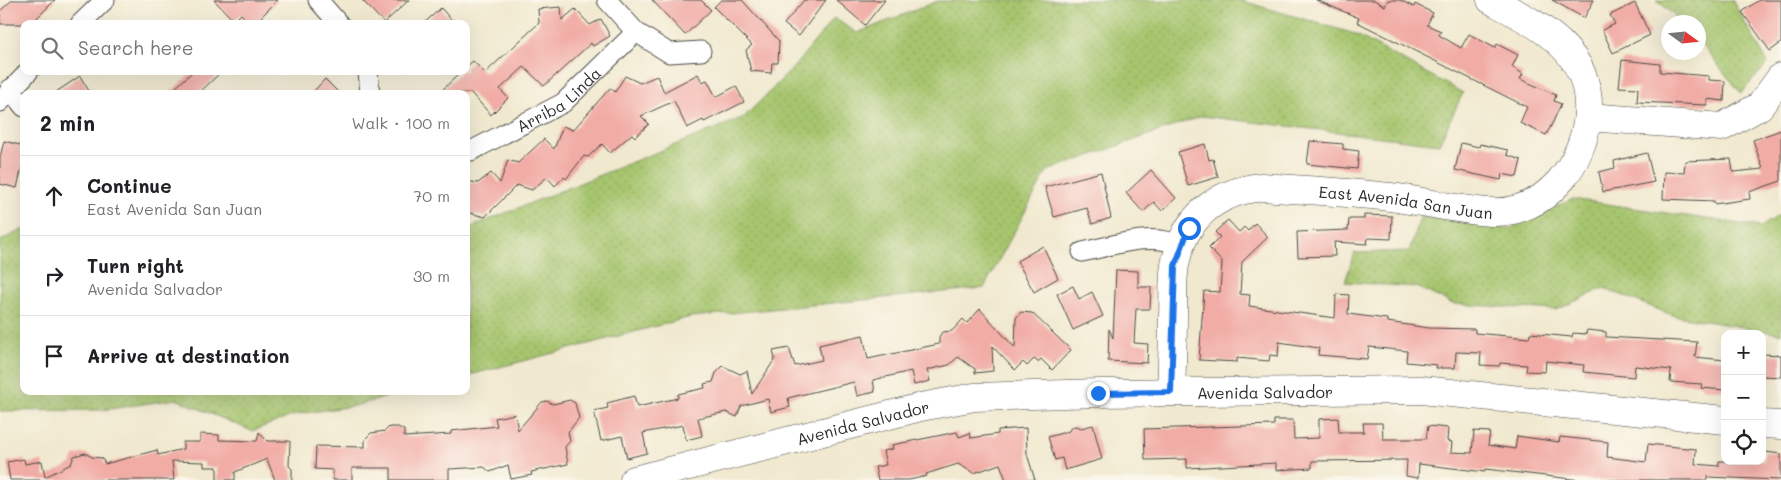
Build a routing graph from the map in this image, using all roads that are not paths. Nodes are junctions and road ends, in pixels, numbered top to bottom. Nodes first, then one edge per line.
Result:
1 (105, 0) edge
2 (318, 0) edge
3 (607, 0) edge
4 (1491, 0) edge
5 (84, 20) edge
6 (336, 20) edge
7 (636, 32) junction
8 (701, 51) dead end
9 (25, 75) edge
10 (368, 75) edge
11 (1781, 78) edge
12 (370, 90) edge
13 (5, 96) edge
14 (20, 104) edge
15 (1588, 117) junction
16 (471, 150) dead end
17 (1181, 246) junction
18 (1082, 252) dead end
19 (1171, 392) junction
20 (1721, 420) edge
21 (1766, 424) edge
22 (1781, 426) edge
23 (634, 480) edge

1 - 5 street
2 - 6 street
3 - 7 street
4 - 15 street, East Avenida San Juan
7 - 8 street
7 - 16 street, Arriba Linda
9 - 13 street
10 - 12 street
11 - 15 street
13 - 14 street
15 - 17 street, East Avenida San Juan
17 - 18 street
17 - 19 street, East Avenida San Juan
19 - 20 street, Avenida Salvador
19 - 23 street, Avenida Salvador
21 - 22 street

